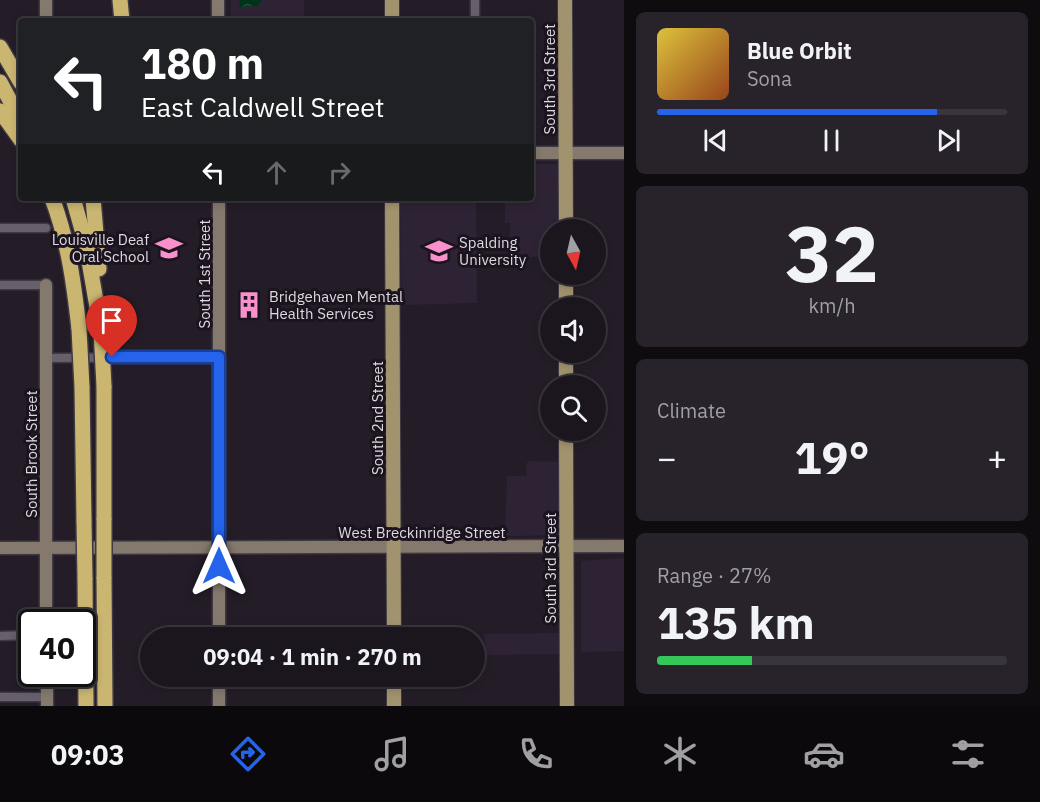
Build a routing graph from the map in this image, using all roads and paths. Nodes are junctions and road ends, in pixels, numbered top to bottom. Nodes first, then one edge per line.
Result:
1 (46, 0) edge
2 (120, 0) edge
3 (218, 0) edge
4 (392, 0) edge
5 (476, 0) edge
6 (565, 0) edge
7 (46, 18) edge
8 (122, 18) edge
9 (218, 18) edge
10 (392, 18) edge
11 (476, 18) edge
12 (0, 47) edge
13 (18, 78) edge
14 (0, 82) edge
15 (0, 111) edge
16 (18, 115) edge
17 (18, 136) edge
18 (534, 153) edge
19 (566, 153) junction
20 (624, 153) edge
21 (53, 201) edge
22 (74, 201) edge
23 (93, 201) edge
24 (219, 201) edge
25 (392, 201) edge
26 (566, 219) edge
27 (0, 228) edge
28 (46, 228) dead end
29 (91, 241) junction
30 (0, 285) edge
31 (46, 285) joint
32 (219, 357) junction
33 (46, 358) junction
34 (567, 441) edge
35 (567, 546) junction
36 (624, 546) edge
37 (393, 547) junction
38 (0, 548) edge
39 (46, 548) junction
40 (219, 548) junction
41 (46, 609) edge
42 (86, 609) edge
43 (219, 627) edge
44 (394, 627) edge
45 (18, 635) edge
46 (0, 636) edge
47 (81, 687) edge
48 (86, 687) edge
49 (219, 687) edge
50 (394, 687) edge
51 (0, 697) edge
52 (47, 702) edge
53 (105, 703) edge
54 (79, 706) edge
55 (86, 706) edge
56 (219, 706) edge
57 (394, 706) edge
58 (567, 706) edge

1 - 7 street
2 - 8 highway
3 - 9 street
4 - 10 main road
5 - 11 street
6 - 19 main road, South 3rd Street
12 - 13 highway
14 - 16 highway
15 - 17 highway
18 - 19 street
19 - 20 street
19 - 26 main road, South 3rd Street
21 - 42 highway, bridge
22 - 29 highway
23 - 29 highway
24 - 32 street, South 1st Street
25 - 37 main road, South 2nd Street
27 - 28 street
29 - 53 highway, bridge
30 - 31 street
31 - 33 street, South Brook Street
32 - 33 street
32 - 40 street, South 1st Street
33 - 39 street, South Brook Street
34 - 35 main road, South 3rd Street
35 - 36 street, West Breckinridge Street
35 - 37 street, West Breckinridge Street
35 - 58 main road, South 3rd Street
37 - 40 street, West Breckinridge Street
37 - 44 main road, South 2nd Street
38 - 39 street, West Breckinridge Street
39 - 40 street, West Breckinridge Street
39 - 41 street, South Brook Street
40 - 43 street, South 1st Street
45 - 46 street
47 - 54 highway
48 - 55 highway
49 - 56 street
50 - 57 main road
51 - 52 street

